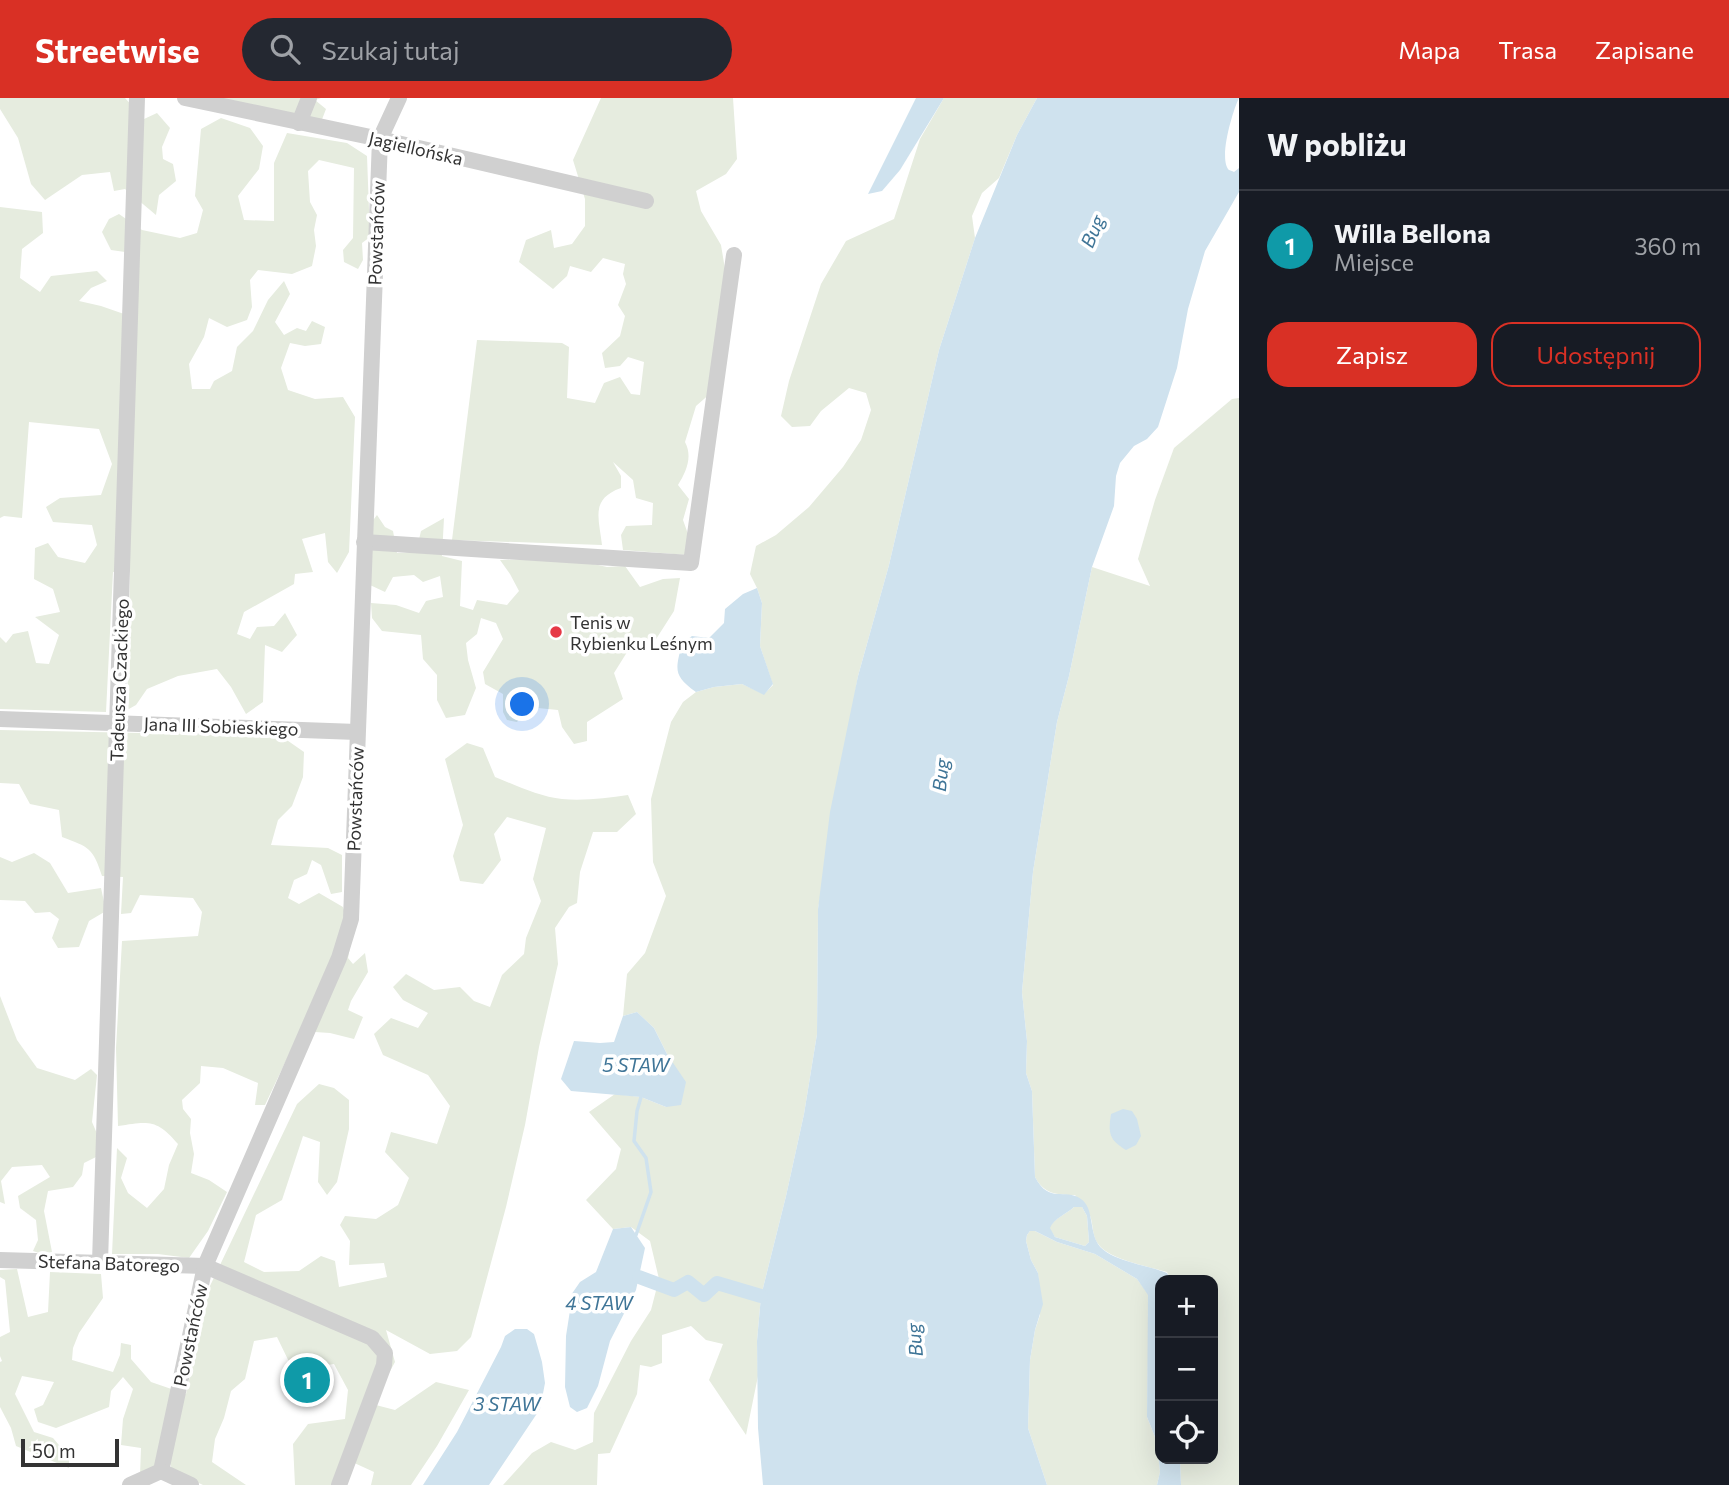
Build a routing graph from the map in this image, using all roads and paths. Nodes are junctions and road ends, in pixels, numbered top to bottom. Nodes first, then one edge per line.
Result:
1 (136, 98) edge
2 (185, 98) edge
3 (310, 98) edge
4 (399, 98) edge
5 (299, 122) junction
6 (380, 139) junction
7 (646, 201) dead end
8 (734, 255) dead end
9 (364, 541) junction
10 (0, 719) edge
11 (118, 723) junction
12 (357, 732) junction
13 (0, 1259) edge
14 (100, 1262) junction
15 (205, 1266) junction
16 (161, 1471) junction
17 (130, 1485) edge
18 (191, 1485) edge
19 (339, 1485) edge

1 - 11 street, Tadeusza Czackiego
2 - 5 street, Jagiellońska
3 - 5 street
4 - 6 street, Powstańców
5 - 6 street, Jagiellońska
6 - 7 street, Jagiellońska
6 - 9 street, Powstańców
8 - 9 street
9 - 12 street, Powstańców
10 - 11 street, Jana III Sobieskiego
11 - 12 street, Jana III Sobieskiego
11 - 14 street, Tadeusza Czackiego
12 - 15 street, Powstańców
13 - 14 street, Stefana Batorego
14 - 15 street, Stefana Batorego
15 - 16 street, Powstańców
15 - 19 street, Stefana Batorego
16 - 17 street
16 - 18 street

